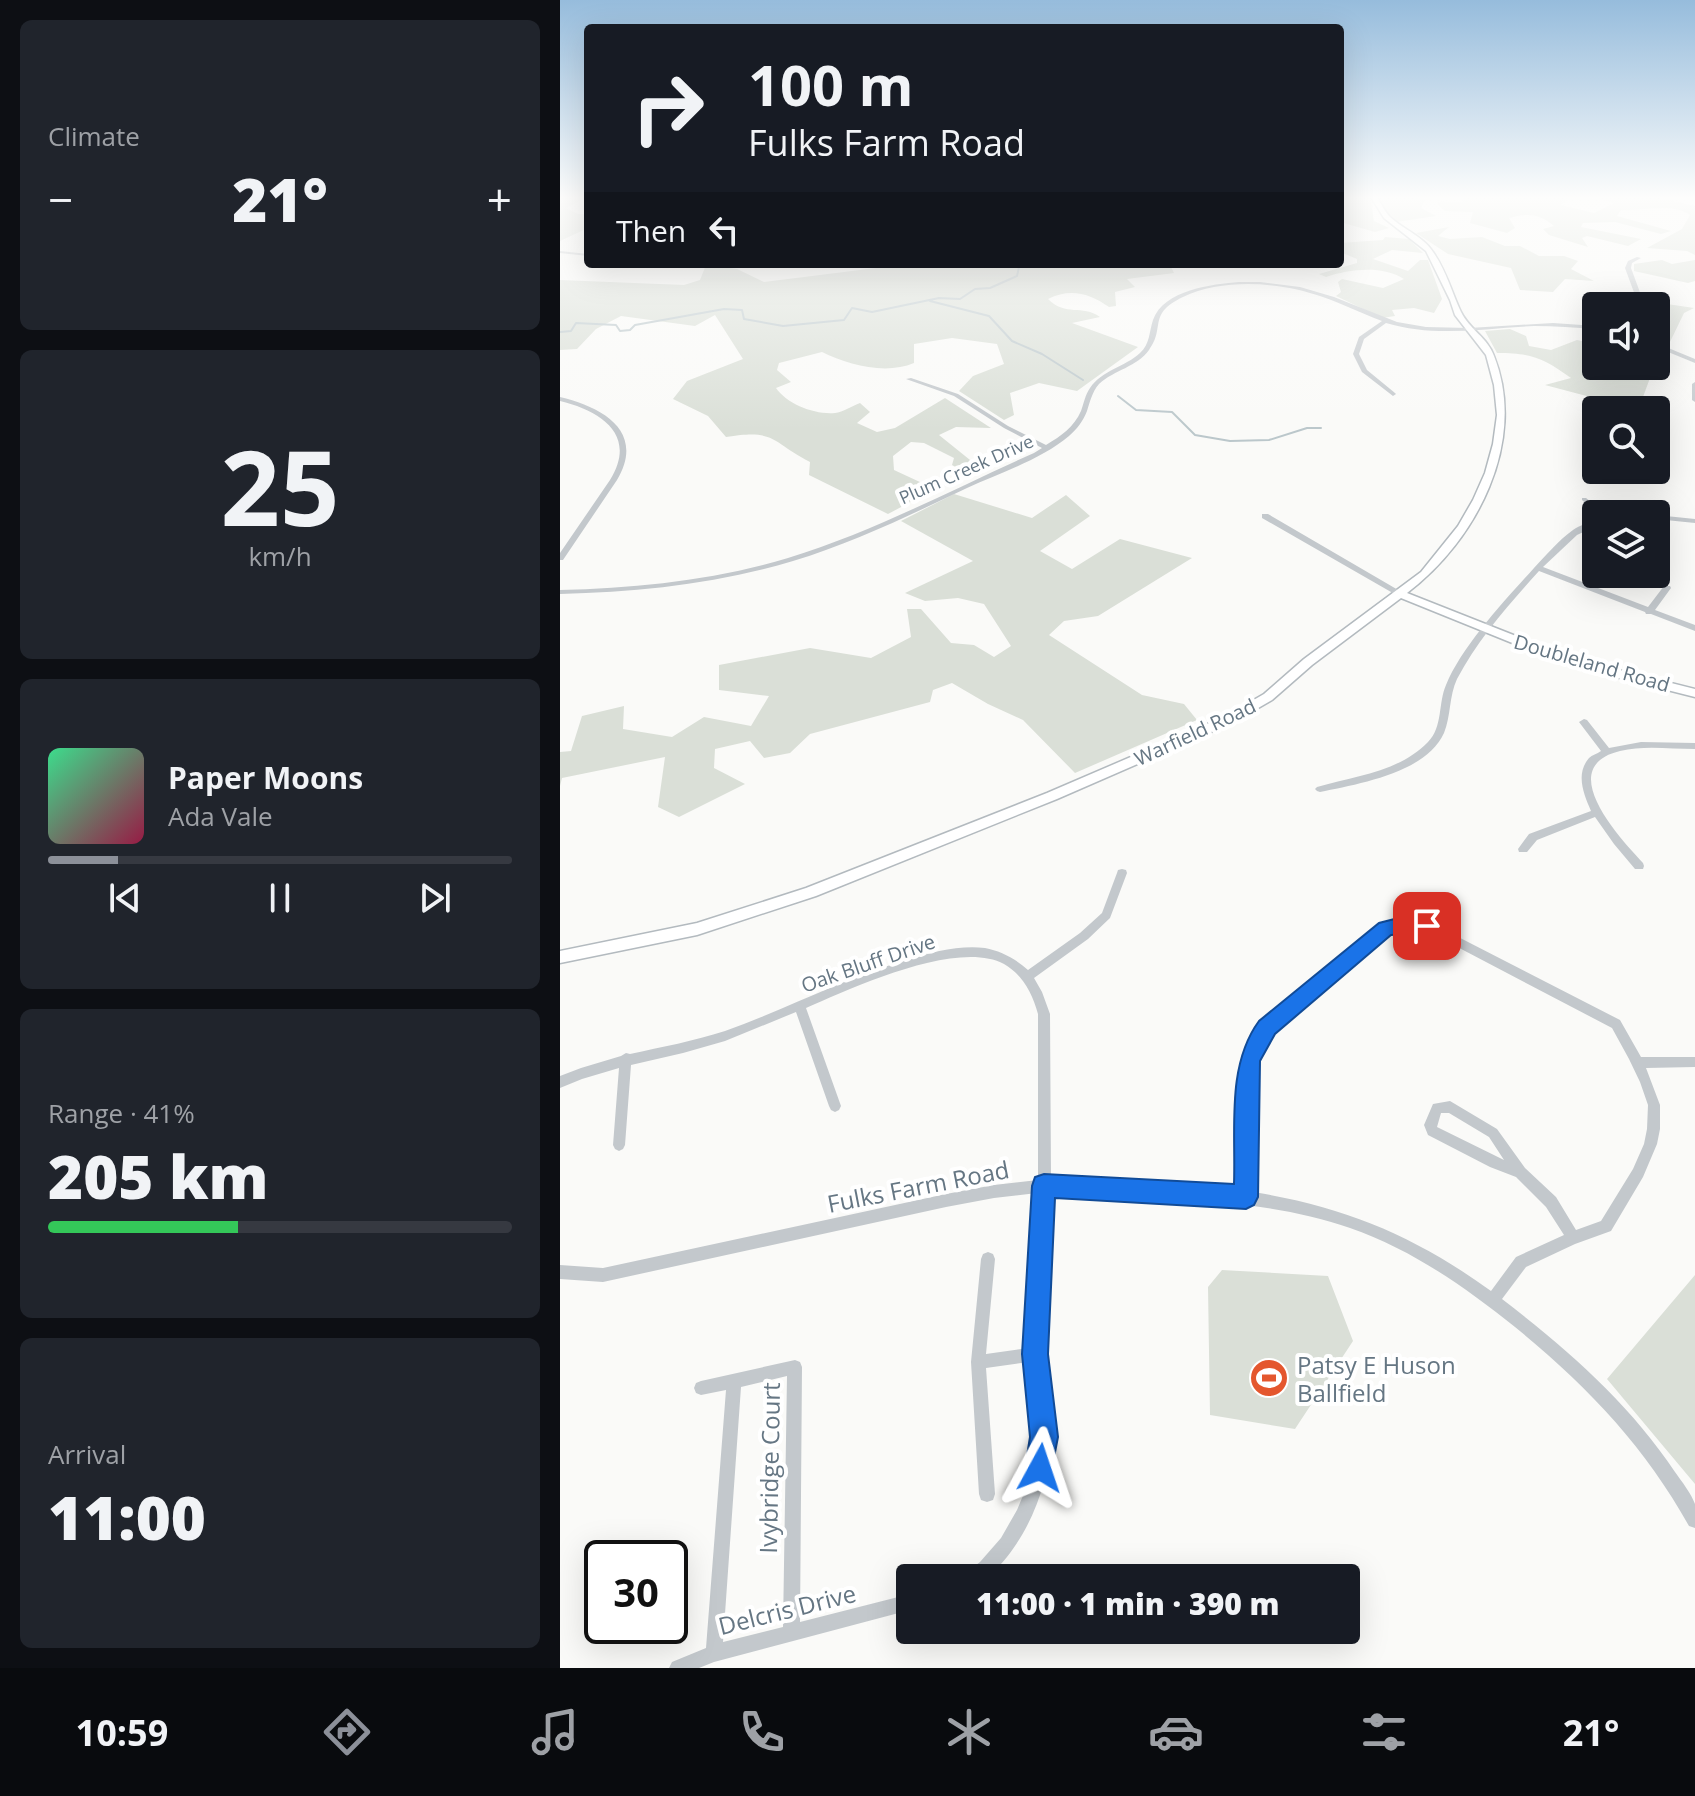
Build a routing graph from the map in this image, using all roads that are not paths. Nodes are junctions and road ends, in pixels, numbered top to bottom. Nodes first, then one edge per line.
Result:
1 (1442, 275) edge
2 (1384, 322) junction
3 (1582, 327) edge
4 (1470, 328) junction
5 (1670, 351) edge
6 (1695, 361) edge
7 (909, 379) dead end
8 (1695, 384) edge
9 (1393, 394) dead end
10 (560, 399) edge
11 (1695, 400) edge
12 (1047, 448) junction
13 (1265, 516) dead end
14 (1670, 518) edge
15 (1695, 521) edge
16 (1582, 529) edge
17 (560, 558) edge
18 (1540, 569) junction
19 (1667, 588) dead end
20 (560, 592) edge
21 (1401, 594) junction
22 (1649, 612) junction
23 (1695, 628) edge
24 (1487, 631) junction
25 (1695, 693) edge
26 (1584, 722) dead end
27 (1695, 746) edge
28 (1606, 751) junction
29 (1320, 789) dead end
30 (1596, 813) junction
31 (1523, 849) dead end
32 (1639, 866) dead end
33 (1122, 873) dead end
34 (560, 957) edge
35 (1027, 977) junction
36 (800, 1006) junction
37 (626, 1058) junction
38 (1695, 1062) edge
39 (1636, 1063) junction
40 (560, 1082) edge
41 (835, 1106) dead end
42 (619, 1145) dead end
43 (1520, 1172) junction
44 (1044, 1186) junction
45 (1246, 1197) junction
46 (1573, 1238) junction
47 (988, 1259) dead end
48 (560, 1272) edge
49 (1493, 1300) junction
50 (1035, 1354) junction
51 (978, 1362) junction
52 (734, 1381) junction
53 (701, 1388) dead end
54 (987, 1494) dead end
55 (1695, 1520) edge
56 (991, 1564) edge
57 (896, 1606) edge
58 (791, 1632) junction
59 (714, 1653) junction
60 (678, 1668) edge

1 - 4 street, Warfield Road
2 - 4 street, Plum Creek Drive
2 - 9 street
2 - 12 street, Plum Creek Drive
3 - 4 street, Plum Creek Drive
4 - 21 street, Warfield Road
5 - 6 street
7 - 12 street
8 - 11 street
10 - 17 street
12 - 20 street, Plum Creek Drive
13 - 21 street
14 - 15 street
16 - 18 street
18 - 22 street
18 - 24 street
19 - 22 street
21 - 24 street, Doubleland Road
21 - 34 street, Warfield Road
22 - 23 street
24 - 25 street, Doubleland Road
24 - 29 street
26 - 28 street
27 - 28 street
28 - 30 street
30 - 31 street
30 - 32 street
33 - 35 street
35 - 36 street, Oak Bluff Drive
35 - 44 street
36 - 37 street, Oak Bluff Drive
36 - 41 street
37 - 40 street, Oak Bluff Drive
37 - 42 street
38 - 39 street
39 - 45 street
39 - 46 street
43 - 43 street
43 - 46 street
44 - 45 street, Fulks Farm Road
44 - 48 street, Fulks Farm Road
44 - 50 street
45 - 49 street, Fulks Farm Road
46 - 49 street
47 - 51 street
49 - 55 street, Fulks Farm Road
50 - 51 street
50 - 56 street
51 - 54 street
52 - 53 street, Ivybridge Court
52 - 58 street, Ivybridge Court
52 - 59 street, Ivybridge Court
57 - 58 street, Delcris Drive
58 - 59 street, Delcris Drive
59 - 60 street, Delcris Drive

